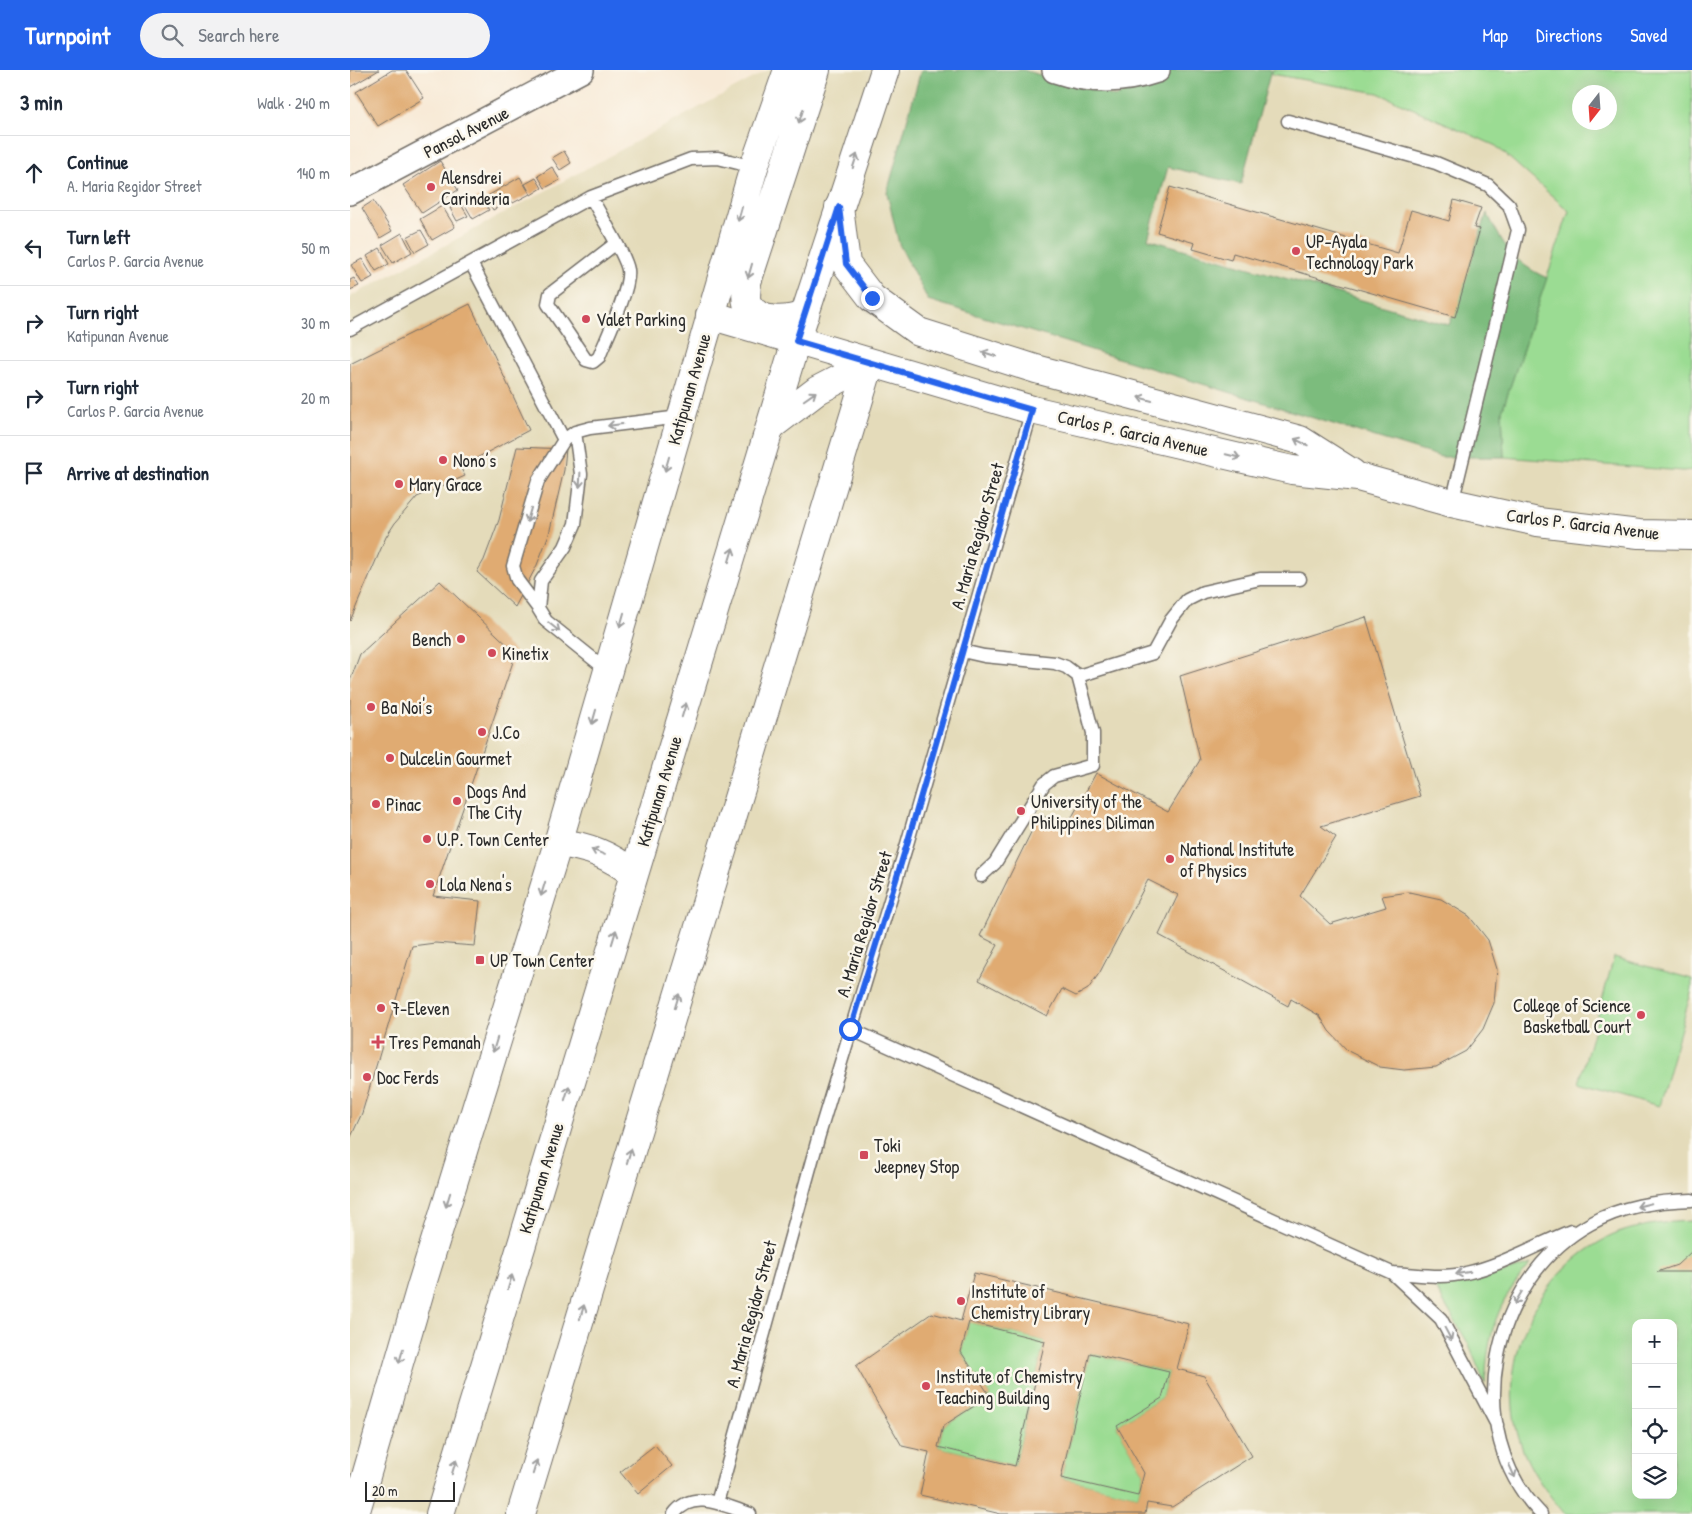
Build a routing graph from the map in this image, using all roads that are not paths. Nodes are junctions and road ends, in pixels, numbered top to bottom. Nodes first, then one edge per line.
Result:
1 (581, 70) edge
2 (788, 70) edge
3 (816, 70) edge
4 (885, 70) edge
5 (1055, 70) edge
6 (1157, 70) edge
7 (1288, 120) dead end
8 (754, 167) junction
9 (350, 192) edge
10 (591, 197) junction
11 (839, 207) junction
12 (615, 244) junction
13 (471, 263) junction
14 (710, 315) junction
15 (805, 315) junction
16 (350, 329) edge
17 (796, 341) junction
18 (870, 363) junction
19 (1032, 410) junction
20 (680, 417) junction
21 (772, 426) junction
22 (575, 432) junction
23 (564, 440) junction
24 (1358, 476) junction
25 (1452, 503) junction
26 (1692, 535) edge
27 (1300, 578) dead end
28 (538, 608) junction
29 (962, 651) junction
30 (607, 670) junction
31 (1078, 676) junction
32 (558, 843) junction
33 (634, 874) junction
34 (980, 876) dead end
35 (850, 1029) junction
36 (1692, 1200) edge
37 (1590, 1224) junction
38 (1392, 1272) junction
39 (1497, 1425) junction
40 (357, 1488) edge
41 (717, 1503) junction
42 (1537, 1512) edge
43 (356, 1514) edge
44 (440, 1514) edge
45 (521, 1514) edge
46 (674, 1514) edge
47 (750, 1514) edge

1 - 9 street, Pansol Avenue
2 - 8 main road, Katipunan Avenue
3 -> 15 main road
11 -> 4 main road, Katipunan Avenue
5 - 6 street
7 - 25 lane
8 - 10 lane
8 -> 14 main road, Katipunan Avenue
10 - 12 lane
10 - 13 lane
11 - 15 main road, Katipunan Avenue
24 -> 11 main road, Carlos P. Garcia Avenue
12 - 12 lane
13 - 16 lane
13 - 23 lane
14 - 17 main road, Carlos P. Garcia Avenue
14 - 20 main road, Katipunan Avenue
15 - 17 main road, Katipunan Avenue
17 - 18 main road, Carlos P. Garcia Avenue
17 - 21 main road, Katipunan Avenue
18 - 19 main road, Carlos P. Garcia Avenue
21 -> 18 main road
45 -> 18 main road
19 -> 24 main road, Carlos P. Garcia Avenue
19 - 29 lane, A. Maria Regidor Street
20 -> 22 lane
20 -> 30 main road, Katipunan Avenue
33 -> 21 main road, Katipunan Avenue
22 - 23 lane
22 -> 28 lane
23 -> 28 lane
24 - 25 main road, Carlos P. Garcia Avenue
25 - 26 main road, Carlos P. Garcia Avenue
27 - 31 lane
28 -> 30 lane
29 - 31 lane
29 - 35 lane, A. Maria Regidor Street
30 -> 32 main road, Katipunan Avenue
31 - 34 lane
33 -> 32 main road
32 -> 40 main road, Katipunan Avenue
44 -> 33 main road, Katipunan Avenue
35 - 38 lane
35 - 41 lane, A. Maria Regidor Street
36 -> 37 lane
37 -> 38 lane
37 -> 39 lane
38 -> 39 lane
39 -> 42 lane
40 - 43 main road, Katipunan Avenue
41 - 46 lane
41 - 47 lane

